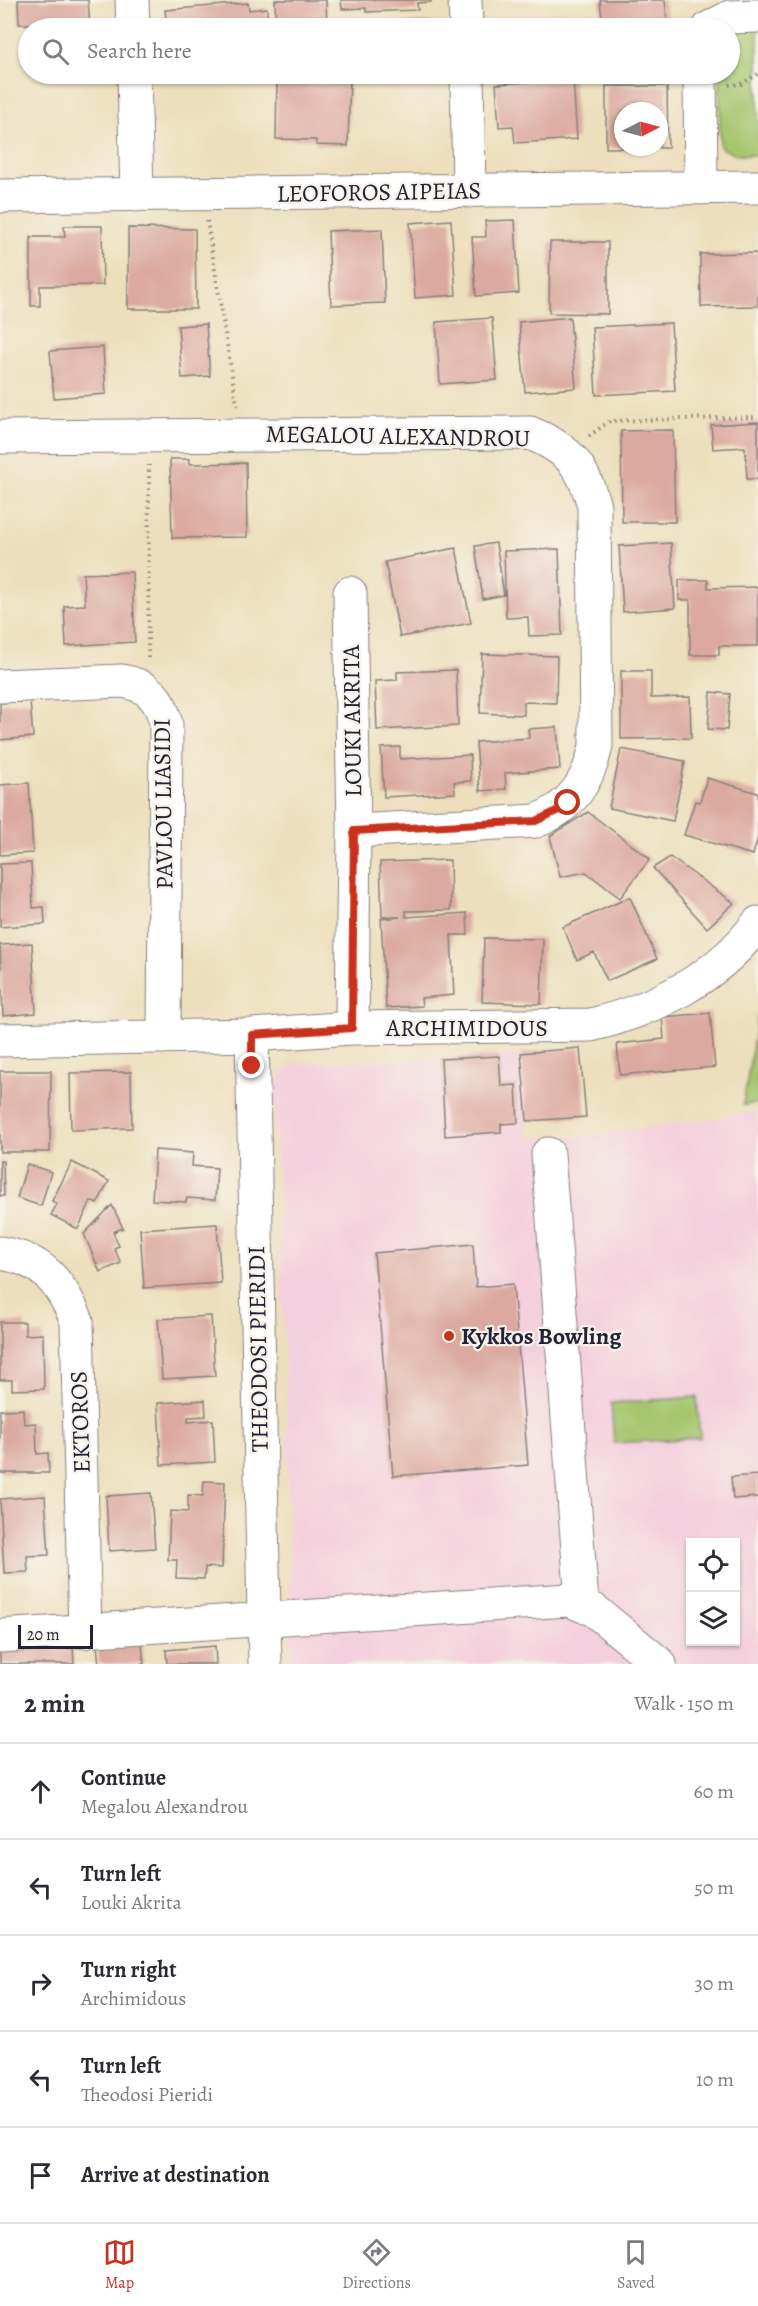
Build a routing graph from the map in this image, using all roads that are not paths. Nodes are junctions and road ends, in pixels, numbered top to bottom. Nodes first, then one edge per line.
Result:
1 (132, 0) edge
2 (465, 0) edge
3 (758, 16) edge
4 (133, 18) edge
5 (466, 18) edge
6 (727, 18) edge
7 (134, 84) edge
8 (467, 84) edge
9 (700, 84) edge
10 (758, 187) edge
11 (701, 188) junction
12 (469, 191) junction
13 (137, 195) junction
14 (0, 196) edge
15 (0, 437) edge
16 (350, 594) dead end
17 (0, 686) edge
18 (354, 831) junction
19 (758, 923) edge
20 (352, 1028) junction
21 (252, 1035) junction
22 (164, 1037) junction
23 (0, 1040) edge
24 (548, 1154) dead end
25 (0, 1253) edge
26 (582, 1603) junction
27 (265, 1619) junction
28 (85, 1632) junction
29 (0, 1636) edge
30 (265, 1664) edge
31 (660, 1664) edge

1 - 4 street
2 - 5 street
3 - 6 street
7 - 13 street
8 - 12 street
9 - 11 street
10 - 11 street, LEOFOROS AIPEIAS
11 - 12 street, LEOFOROS AIPEIAS
12 - 13 street, LEOFOROS AIPEIAS
13 - 14 street, LEOFOROS AIPEIAS
15 - 18 street, MEGALOU ALEXANDROU
16 - 18 street, LOUKI AKRITA
17 - 22 street, PAVLOU LIASIDI
18 - 20 street, LOUKI AKRITA
19 - 20 street, ARCHIMIDOUS
20 - 21 street, ARCHIMIDOUS
21 - 22 street, ARCHIMIDOUS
21 - 27 street, THEODOSI PIERIDI
22 - 23 street, ARCHIMIDOUS
24 - 26 street
25 - 28 street, EKTOROS
26 - 27 street
26 - 31 street
27 - 28 street
27 - 30 street, THEODOSI PIERIDI
28 - 29 street

